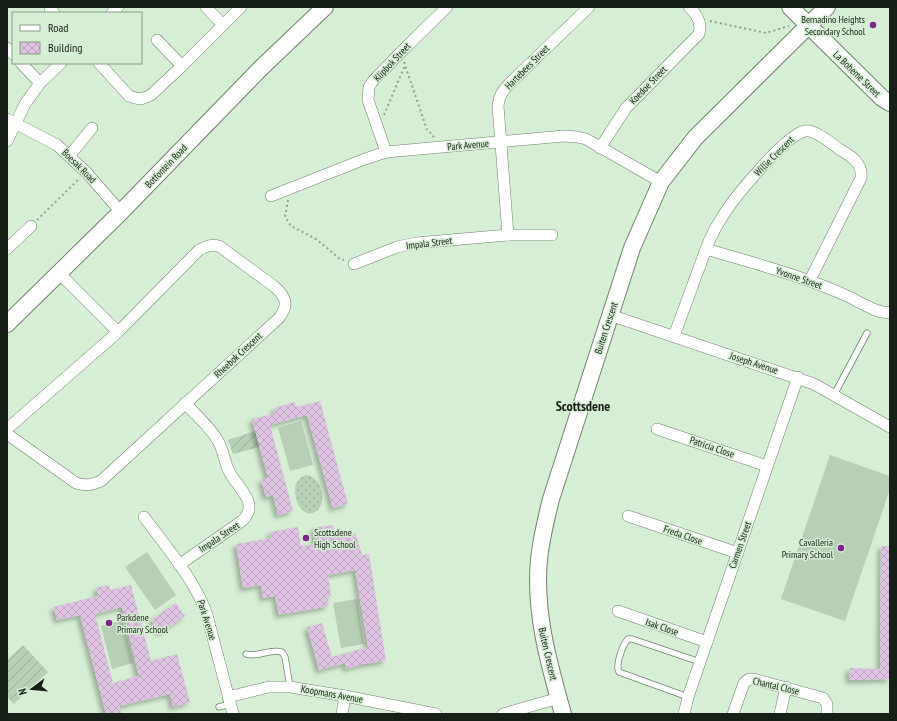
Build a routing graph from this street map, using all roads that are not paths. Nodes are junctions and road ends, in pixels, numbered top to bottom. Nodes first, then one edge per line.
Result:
1 (206, 7) edge
2 (241, 7) edge
3 (325, 7) edge
4 (447, 7) edge
5 (589, 7) edge
6 (689, 7) edge
7 (790, 7) edge
8 (827, 7) edge
9 (223, 25) junction
10 (801, 25) junction
11 (158, 40) dead end
12 (22, 64) edge
13 (60, 64) edge
14 (100, 64) edge
15 (182, 66) junction
16 (40, 83) junction
17 (890, 103) edge
18 (11, 121) edge
19 (92, 128) dead end
20 (7, 141) edge
21 (501, 142) junction
22 (600, 148) junction
23 (386, 152) junction
24 (70, 155) junction
25 (661, 182) junction
26 (270, 196) dead end
27 (121, 212) junction
28 (31, 226) road end
29 (508, 235) junction
30 (552, 235) dead end
31 (7, 249) edge
32 (706, 249) junction
33 (354, 264) road end
34 (58, 273) junction
35 (810, 280) junction
36 (890, 312) edge
37 (610, 315) junction
38 (7, 324) edge
39 (118, 332) junction
40 (867, 333) dead end
41 (674, 336) junction
42 (798, 377) junction
43 (834, 395) junction
44 (186, 404) junction
45 (890, 427) edge
46 (7, 429) edge
47 (656, 429) dead end
48 (7, 434) edge
49 (768, 466) junction
50 (628, 516) dead end
51 (144, 517) dead end
52 (738, 553) junction
53 (179, 564) junction
54 (618, 611) dead end
55 (707, 642) junction
56 (268, 648) dead end
57 (276, 651) junction
58 (246, 654) dead end
59 (700, 662) junction
60 (290, 687) junction
61 (786, 687) junction
62 (345, 696) junction
63 (688, 697) junction
64 (559, 698) junction
65 (230, 705) edge
66 (219, 707) dead end
67 (342, 714) edge
68 (436, 714) edge
69 (503, 714) edge
70 (563, 714) edge
71 (684, 714) edge
72 (733, 714) edge
73 (780, 714) edge
74 (827, 714) edge

1 - 9 street
2 - 9 street
3 - 27 street, Botfontein Road
4 - 23 street, Klipbok Street
5 - 21 street, Hartebees Street
6 - 22 street, Koedoe Street
7 - 10 street, La Boheme Street
8 - 10 street, Buiten Crescent
9 - 15 street
10 - 17 street, La Boheme Street
10 - 25 street, Buiten Crescent
11 - 15 street
12 - 16 street
13 - 16 street
14 - 15 street
16 - 18 street
18 - 20 street
18 - 24 street, Boesak Road
19 - 24 street
21 - 22 street, Park Avenue
21 - 23 street, Park Avenue
21 - 29 street
22 - 25 street, Park Avenue
23 - 26 street, Park Avenue
24 - 27 street, Boesak Road
25 - 37 street, Buiten Crescent
27 - 34 street, Botfontein Road
28 - 31 street
29 - 30 street, Impala Street
29 - 33 street, Impala Street
32 - 35 street, Yvonne Street
32 - 35 street, Willie Crescent
32 - 41 street, Willie Crescent
34 - 38 street, Botfontein Road
34 - 39 street
35 - 36 street, Yvonne Street
37 - 41 street, Joseph Avenue
37 - 64 street, Buiten Crescent
39 - 44 street, Rheebok Crescent
39 - 46 street, Rheebok Crescent
40 - 43 lane
41 - 42 street, Joseph Avenue
42 - 43 street, Joseph Avenue
42 - 49 street, Carmen Street
43 - 45 street, Joseph Avenue
44 - 48 street, Rheebok Crescent
44 - 53 street, Impala Street
47 - 49 street, Patricia Close
49 - 52 street, Carmen Street
50 - 52 street, Freda Close
51 - 53 street, Park Avenue
52 - 55 street, Carmen Street
53 - 65 street, Park Avenue
54 - 55 street, Isak Close
55 - 59 street, Carmen Street
56 - 57 lane
57 - 58 lane
57 - 60 lane
59 - 63 street, Carmen Street
59 - 63 lane
60 - 62 street, Koopmans Avenue
60 - 65 street, Koopmans Avenue
61 - 72 street, Chantal Close
61 - 73 street
61 - 74 street, Chantal Close
62 - 67 street
62 - 68 street, Koopmans Avenue
63 - 71 street, Carmen Street
64 - 69 street
64 - 70 street, Buiten Crescent
65 - 66 lane

